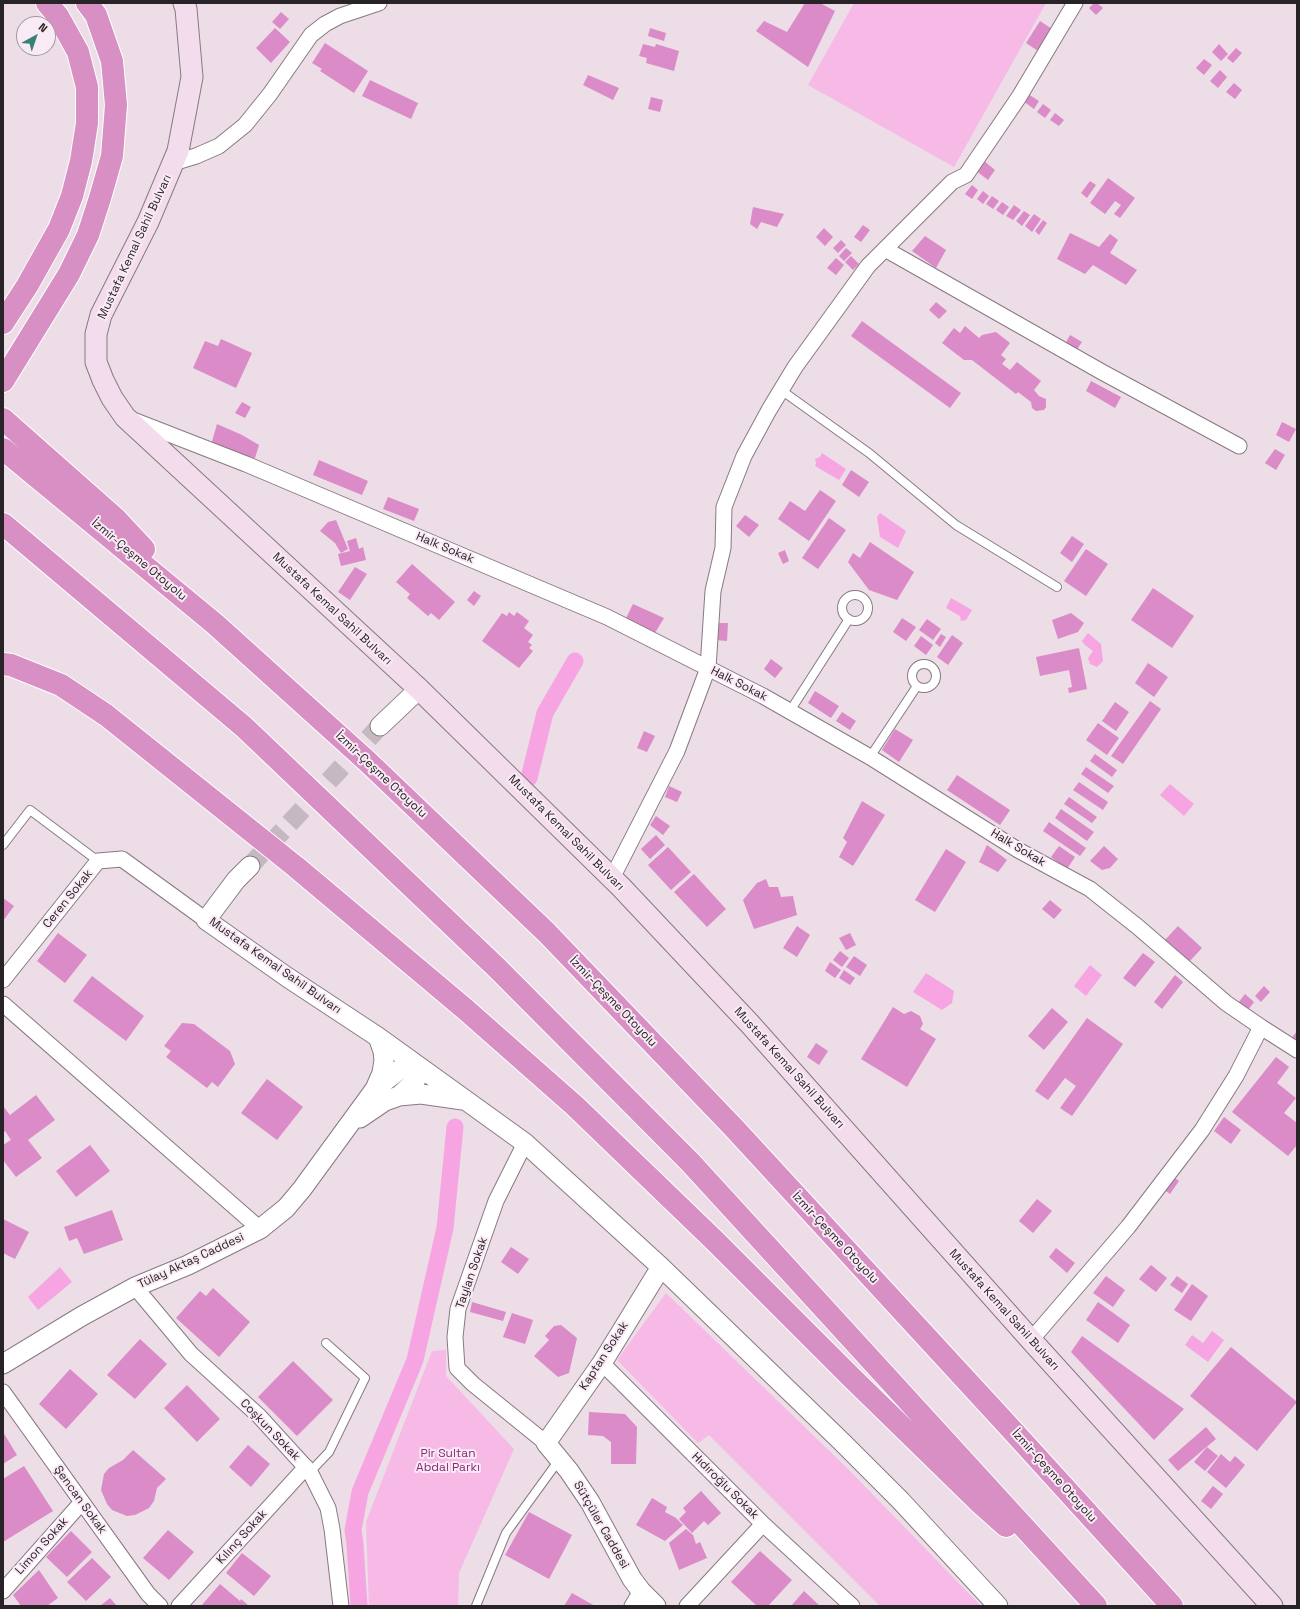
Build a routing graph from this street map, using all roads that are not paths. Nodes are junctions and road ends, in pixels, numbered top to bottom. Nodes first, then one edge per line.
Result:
1 (48, 3) edge
2 (87, 3) edge
3 (184, 3) edge
4 (379, 3) edge
5 (1075, 3) edge
6 (173, 163) junction
7 (885, 249) junction
8 (3, 323) edge
9 (3, 381) edge
10 (781, 390) junction
11 (125, 417) junction
12 (7, 422) edge
13 (1239, 446) dead end
14 (3, 449) edge
15 (3, 524) edge
16 (1057, 587) dead end
17 (849, 619) dead end
18 (216, 624) junction
19 (3, 664) edge
20 (708, 668) junction
21 (917, 686) dead end
22 (419, 689) junction
23 (790, 711) junction
24 (380, 726) tunnel mouth
25 (870, 757) junction
26 (3, 845) edge
27 (98, 861) junction
28 (250, 866) tunnel mouth
29 (612, 878) junction
30 (206, 920) junction
31 (3, 980) edge
32 (3, 1004) edge
33 (1261, 1027) junction
34 (378, 1038) junction
35 (1297, 1050) edge
36 (419, 1067) junction
37 (375, 1089) junction
38 (399, 1096) junction
39 (466, 1100) junction
40 (350, 1126) junction
41 (525, 1143) junction
42 (260, 1229) junction
43 (661, 1267) junction
44 (135, 1287) junction
45 (1030, 1340) junction
46 (326, 1343) dead end
47 (602, 1362) junction
48 (3, 1364) edge
49 (3, 1392) edge
50 (546, 1444) junction
51 (559, 1460) junction
52 (308, 1470) junction
53 (82, 1502) junction
54 (763, 1524) junction
55 (3, 1591) edge
56 (636, 1599) edge
57 (1095, 1605) edge
58 (160, 1606) edge
59 (179, 1606) edge
60 (341, 1606) edge
61 (476, 1606) edge
62 (656, 1606) edge
63 (687, 1606) edge
64 (852, 1606) edge
65 (998, 1606) edge
66 (1172, 1606) edge
67 (1272, 1606) edge

1 - 8 highway
2 - 9 highway
3 - 6 main road, Mustafa Kemal Sahil Bulvarı
4 - 6 street
5 - 7 street
6 - 11 main road, Mustafa Kemal Sahil Bulvarı
7 - 10 street
7 - 13 street
10 - 16 lane
10 - 20 street
11 - 20 street, Halk Sokak
11 - 22 main road, Mustafa Kemal Sahil Bulvarı
12 - 18 highway
14 - 18 highway, İzmir-Çeşme Otoyolu
15 - 57 highway
17 - 23 lane
18 - 66 highway, İzmir-Çeşme Otoyolu
19 - 57 highway
20 - 23 street, Halk Sokak
20 - 29 street
21 - 25 lane
22 - 24 street
22 - 29 main road, Mustafa Kemal Sahil Bulvarı
23 - 25 street, Halk Sokak
25 - 33 street, Halk Sokak
26 - 27 lane
27 - 30 street, Ceren Sokak
27 - 31 street, Ceren Sokak
28 - 30 street, Mustafa Kemal Sahil Bulvarı
29 - 45 main road, Mustafa Kemal Sahil Bulvarı
30 - 34 street, Mustafa Kemal Sahil Bulvarı
32 - 42 street
33 - 35 street, Halk Sokak
33 - 45 street
34 - 36 street, Mustafa Kemal Sahil Bulvarı
34 - 37 street
36 - 37 street
36 - 38 street
36 - 39 street, Mustafa Kemal Sahil Bulvarı
37 - 40 street
38 - 39 street
38 - 40 street
39 - 41 street, Mustafa Kemal Sahil Bulvarı
40 - 42 street, Tülay Aktaş Caddesi
41 - 43 street, Mustafa Kemal Sahil Bulvarı
41 - 50 street, Taylan Sokak
42 - 44 street, Tülay Aktaş Caddesi
43 - 47 street, Kaptan Sokak
43 - 65 street, Mustafa Kemal Sahil Bulvarı
44 - 48 street, Tülay Aktaş Caddesi
44 - 52 street, Coşkun Sokak
45 - 67 main road, Mustafa Kemal Sahil Bulvarı
46 - 52 lane
47 - 50 street, Kaptan Sokak
47 - 54 street, Hıdıroğlu Sokak
49 - 53 street, Şencan Sokak
50 - 51 street, Sütçüler Caddesi
51 - 56 street, Sütçüler Caddesi
51 - 61 lane
52 - 59 street, Kılınç Sokak
52 - 60 street, Coşkun Sokak
53 - 55 street, Limon Sokak
53 - 58 street, Şencan Sokak
54 - 63 street
54 - 64 street, Hıdıroğlu Sokak
56 - 62 street, Sütçüler Caddesi

